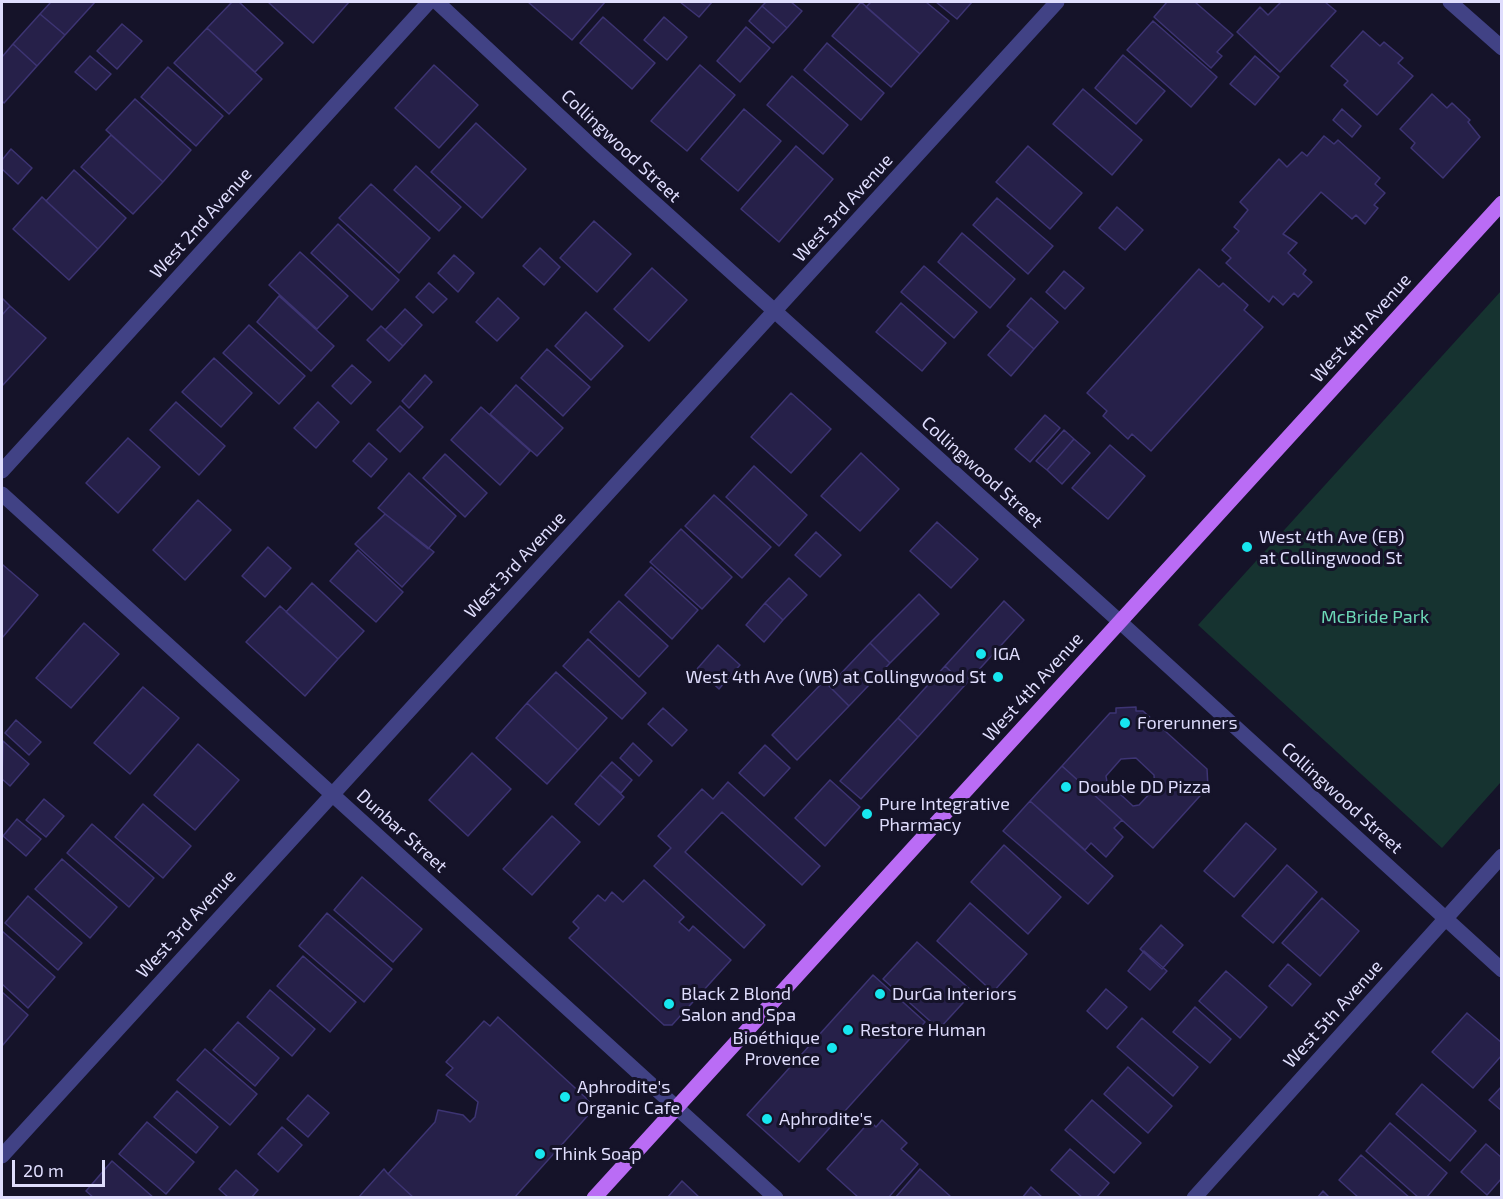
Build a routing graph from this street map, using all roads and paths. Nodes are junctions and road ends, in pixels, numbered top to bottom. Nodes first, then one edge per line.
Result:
1 (429, 2) edge
2 (437, 2) edge
3 (1057, 2) edge
4 (1450, 2) edge
5 (1502, 48) edge
6 (1502, 202) edge
7 (776, 312) junction
8 (2, 471) edge
9 (2, 494) edge
10 (1119, 621) junction
11 (331, 793) junction
12 (1502, 856) edge
13 (1445, 918) junction
14 (1502, 970) edge
15 (678, 1106) junction
16 (2, 1156) edge
17 (594, 1197) edge
18 (776, 1197) edge
19 (1194, 1197) edge

1 - 8 street, West 2nd Avenue
2 - 7 street, Collingwood Street
3 - 7 street, West 3rd Avenue
4 - 5 street
6 - 10 main road, West 4th Avenue
7 - 10 street, Collingwood Street
7 - 11 street, West 3rd Avenue
9 - 11 street, Dunbar Street
10 - 13 street, Collingwood Street
10 - 15 main road, West 4th Avenue
11 - 15 street, Dunbar Street
11 - 16 street, West 3rd Avenue
12 - 13 street, West 5th Avenue
13 - 14 street, Collingwood Street
13 - 19 street, West 5th Avenue
15 - 17 main road, West 4th Avenue
15 - 18 street, Dunbar Street

